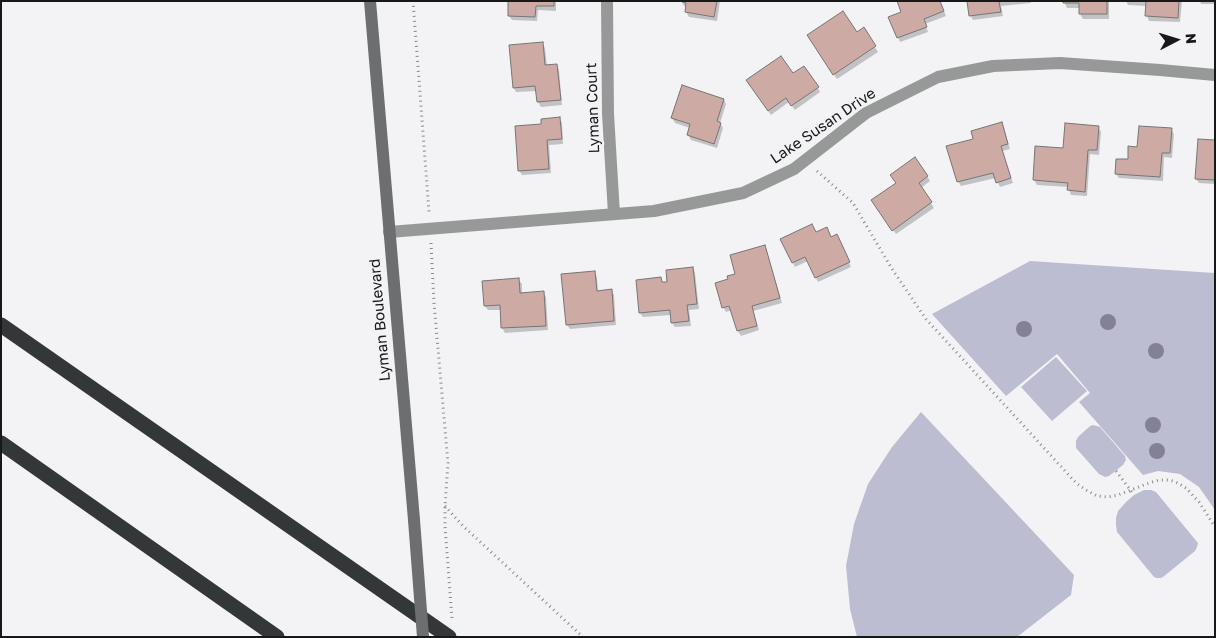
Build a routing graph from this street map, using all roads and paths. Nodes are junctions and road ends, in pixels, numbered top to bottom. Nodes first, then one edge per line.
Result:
1 (370, 1) edge
2 (413, 1) edge
3 (607, 1) edge
4 (1215, 75) edge
5 (805, 160) junction
6 (614, 214) junction
7 (430, 228) junction
8 (389, 232) junction
9 (1, 325) edge
10 (1, 443) edge
11 (1116, 471) dead end
12 (1131, 490) junction
13 (1134, 495) dead end
14 (445, 506) junction
15 (1215, 527) edge
16 (451, 632) edge
17 (277, 637) edge
18 (423, 637) edge
19 (583, 637) edge

1 - 8 main road, Lyman Boulevard
2 - 7 path
3 - 6 street, Lyman Court
4 - 5 street, Lake Susan Drive
5 - 6 street, Lake Susan Drive
5 - 12 path
6 - 7 street, Lake Susan Drive
7 - 8 street, Lake Susan Drive
7 - 14 path
8 - 18 main road, Lyman Boulevard, bridge
9 - 16 highway
10 - 17 highway
11 - 12 path
12 - 13 path
12 - 15 path
14 - 16 path
14 - 19 path

